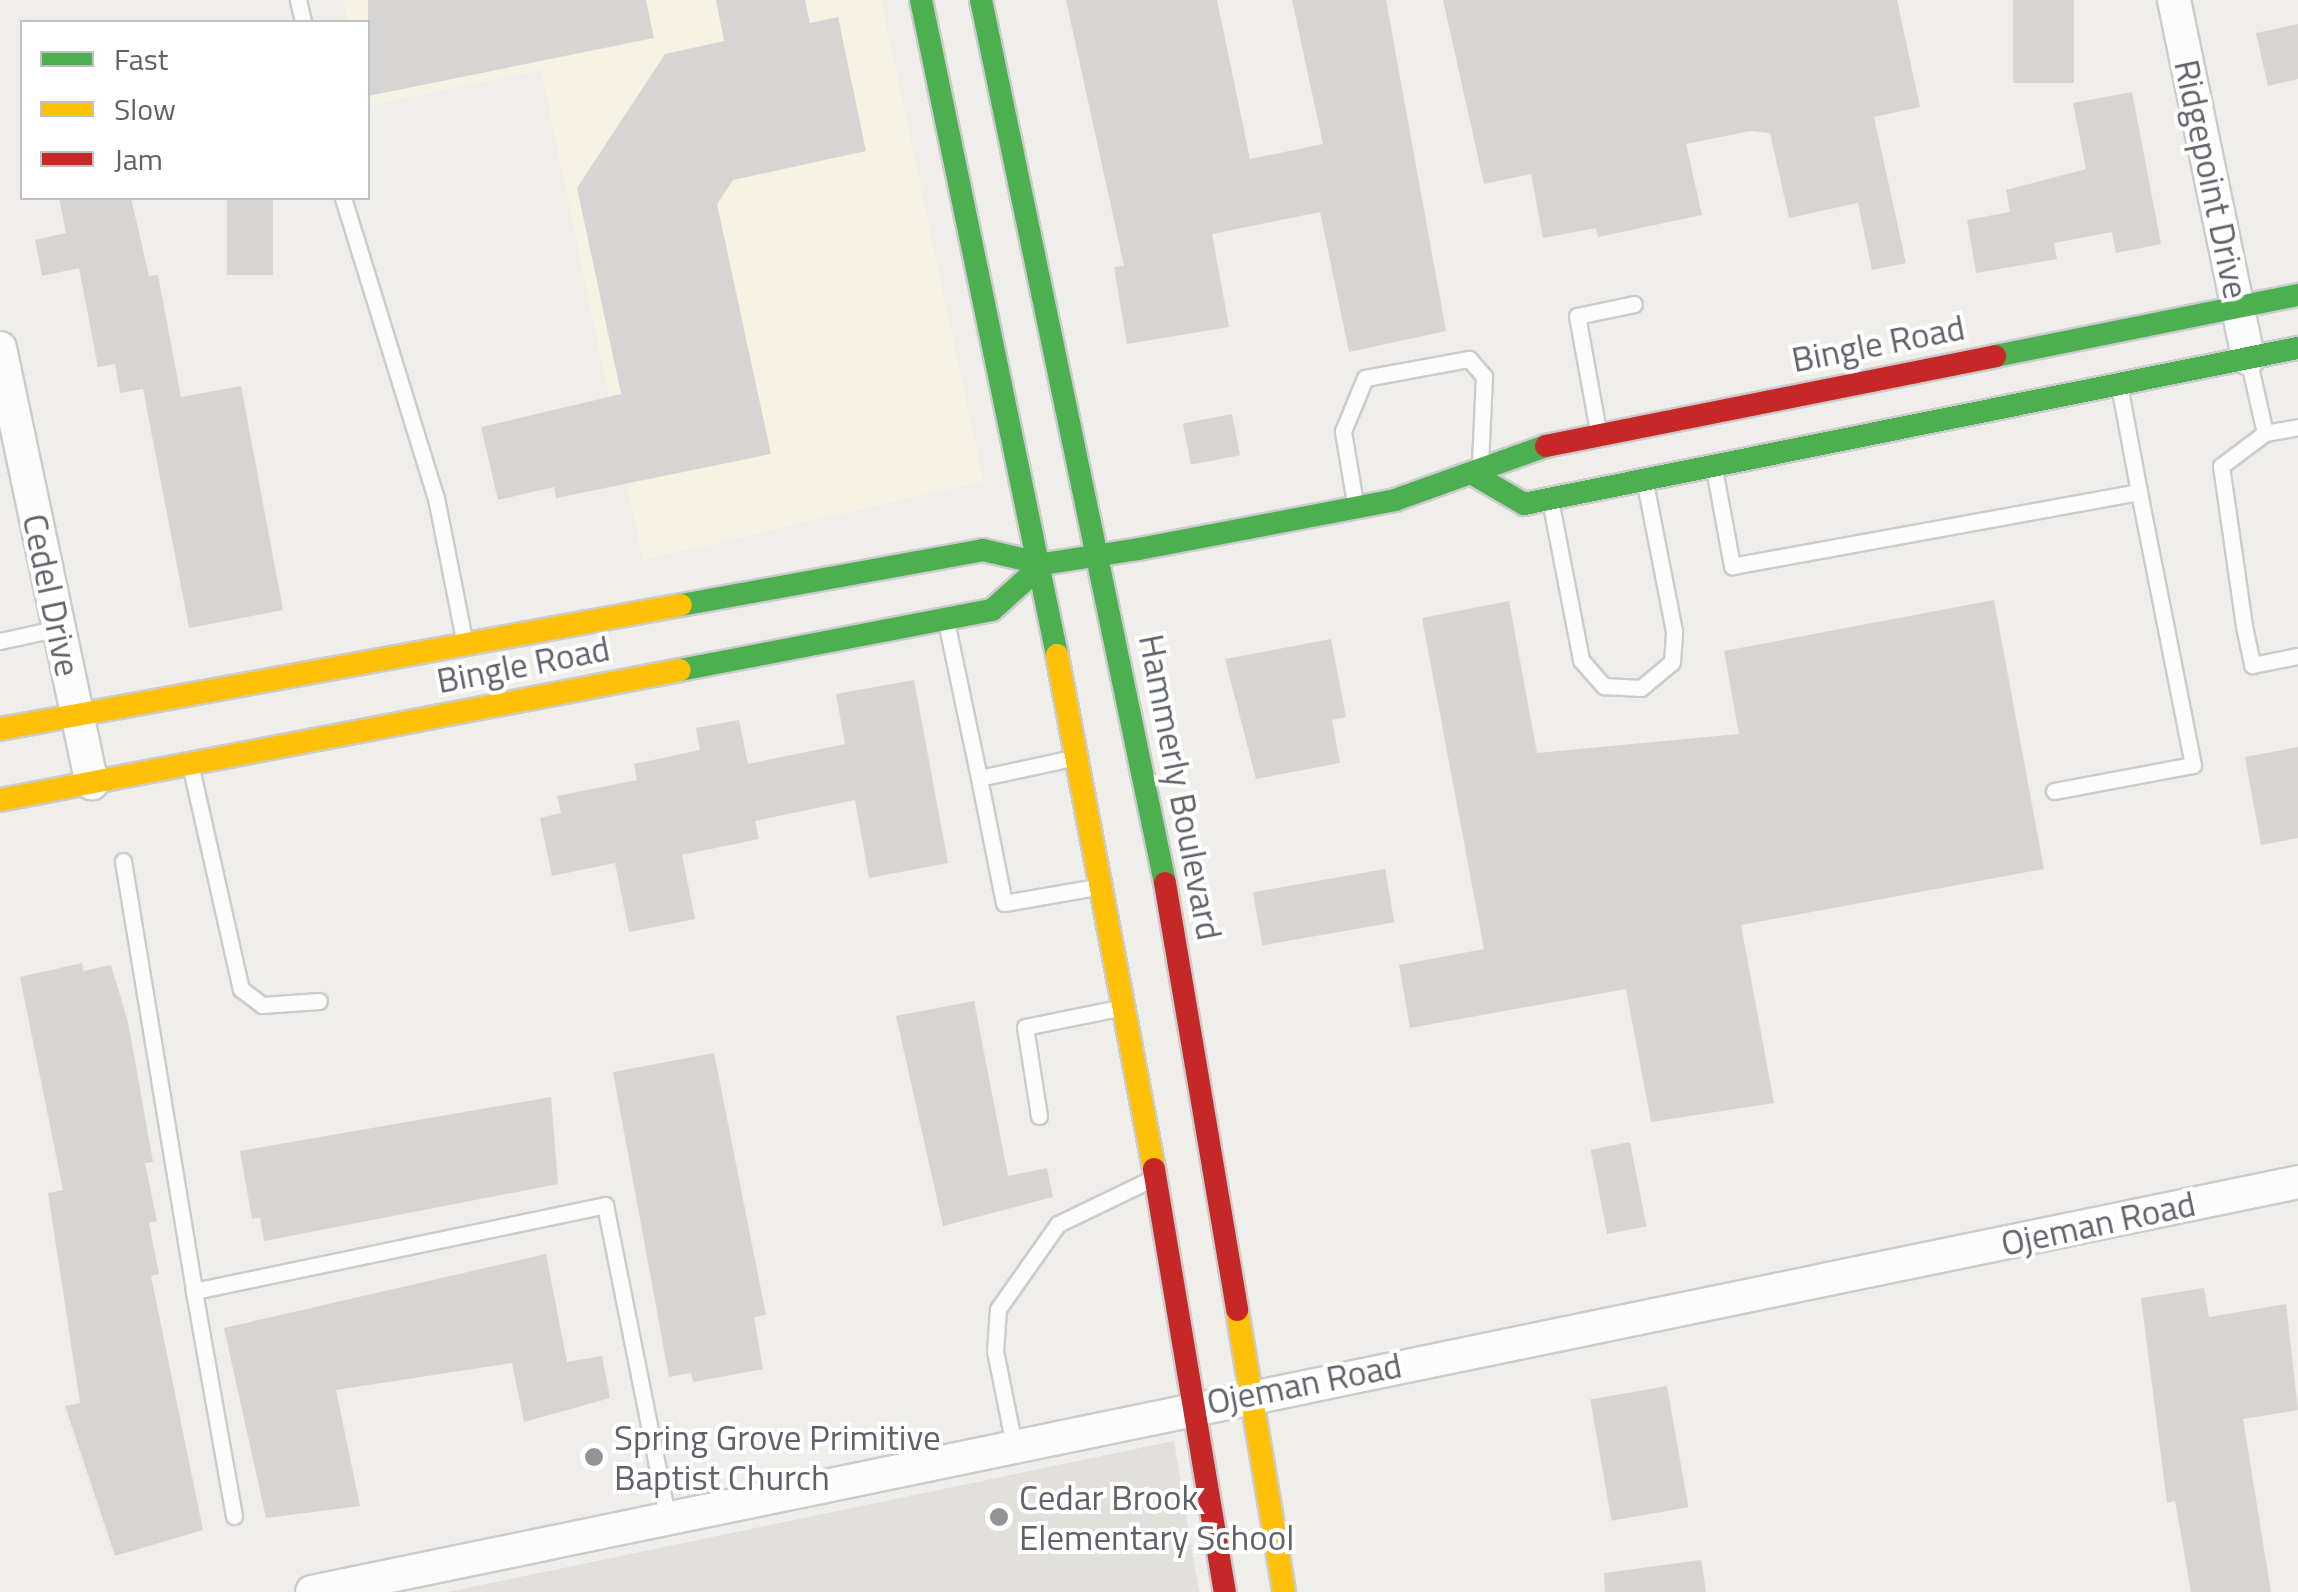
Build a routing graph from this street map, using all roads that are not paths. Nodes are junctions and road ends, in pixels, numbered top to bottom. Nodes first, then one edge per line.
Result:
1 (921, 0) edge
2 (981, 0) edge
3 (2174, 0) edge
4 (344, 200) edge
5 (2298, 295) edge
6 (1634, 304) dead end
7 (2239, 306) junction
8 (0, 348) edge
9 (2298, 348) edge
10 (2248, 358) junction
11 (2119, 384) junction
12 (1674, 419) junction
13 (2298, 427) edge
14 (2265, 433) junction
15 (1599, 434) junction
16 (1713, 465) junction
17 (1683, 471) junction
18 (1478, 477) junction
19 (1645, 479) junction
20 (2139, 492) junction
21 (1550, 498) junction
22 (1356, 507) junction
23 (1100, 556) junction
24 (1043, 564) junction
25 (945, 619) junction
26 (59, 628) junction
27 (516, 635) junction
28 (0, 642) edge
29 (464, 644) junction
30 (2298, 656) edge
31 (530, 699) junction
32 (77, 714) junction
33 (0, 729) edge
34 (1081, 757) junction
35 (190, 764) junction
36 (979, 778) junction
37 (92, 783) junction
38 (2054, 791) dead end
39 (0, 800) edge
40 (123, 861) dead end
41 (1106, 885) junction
42 (319, 1001) dead end
43 (1127, 1006) junction
44 (1039, 1116) dead end
45 (1155, 1178) junction
46 (2298, 1182) edge
47 (194, 1291) junction
48 (1252, 1393) junction
49 (1192, 1406) junction
50 (1014, 1445) junction
51 (234, 1516) dead end
52 (668, 1518) junction
53 (312, 1592) edge
54 (1225, 1592) edge
55 (1284, 1592) edge

1 - 24 main road
2 - 23 main road, Hammerly Boulevard
3 - 7 street, Ridgepoint Drive
4 - 29 lane
5 - 7 main road, Bingle Road
6 - 15 lane
7 - 10 street, Ridgepoint Drive
7 - 12 main road, Bingle Road
8 - 26 street, Cedel Drive
9 - 10 main road
10 - 11 main road
10 - 14 lane
11 - 16 main road
11 - 20 lane
12 - 15 main road, Bingle Road
12 - 17 main road
13 - 14 lane
14 - 30 lane
15 - 18 main road, Bingle Road
16 - 17 main road
16 - 20 lane
17 - 19 main road
18 - 21 main road
18 - 22 main road, Bingle Road
18 - 22 lane
19 - 21 main road
19 - 21 lane
20 - 38 lane
22 - 23 main road, Bingle Road
23 - 24 main road, Bingle Road
23 - 48 main road, Hammerly Boulevard
24 - 25 main road, Bingle Road
24 - 27 main road, Bingle Road
24 - 34 main road
25 - 31 main road, Bingle Road
25 - 36 lane
26 - 28 lane
26 - 32 street, Cedel Drive
27 - 29 main road, Bingle Road
27 - 31 main road
29 - 32 main road, Bingle Road
31 - 35 main road, Bingle Road
32 - 33 main road, Bingle Road
32 - 37 street, Cedel Drive
34 - 36 lane
34 - 41 main road
35 - 37 main road, Bingle Road
35 - 42 lane
36 - 41 lane
37 - 39 main road, Bingle Road
40 - 47 lane
41 - 43 main road
43 - 44 lane
43 - 45 main road
45 - 49 main road
45 - 50 lane
46 - 48 street, Ojeman Road
47 - 51 lane
47 - 52 lane
48 - 49 street, Ojeman Road
48 - 55 main road, Hammerly Boulevard
49 - 50 street, Ojeman Road
49 - 54 main road
50 - 52 street, Ojeman Road
52 - 53 street, Ojeman Road

